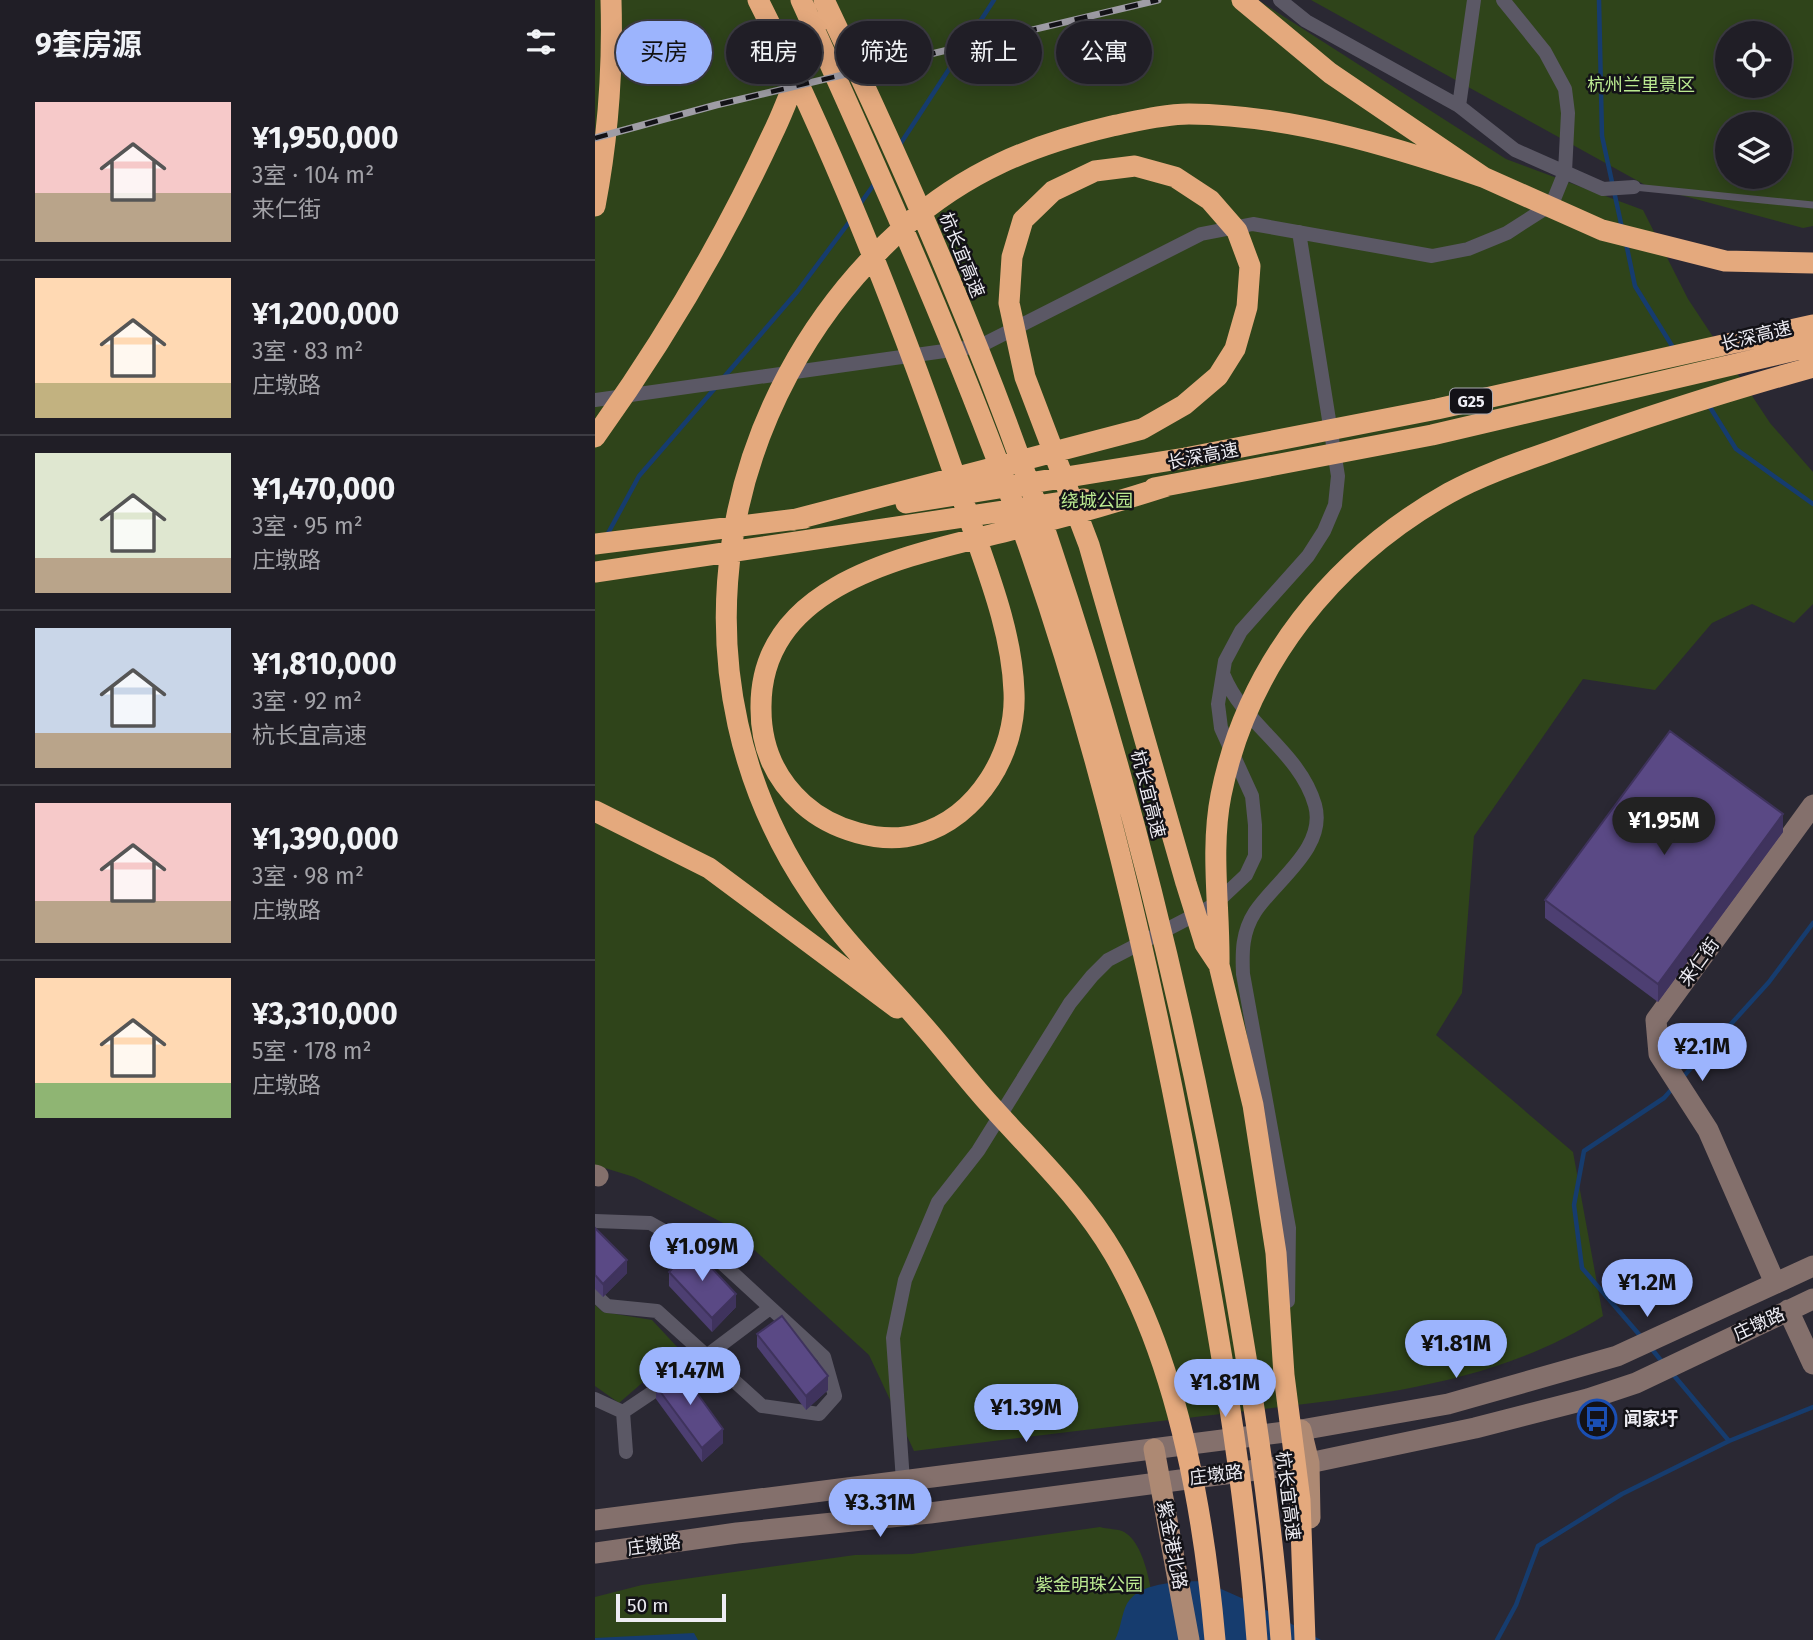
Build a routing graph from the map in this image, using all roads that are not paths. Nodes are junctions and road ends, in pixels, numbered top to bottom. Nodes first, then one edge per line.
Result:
1 (611, 0) edge
2 (758, 0) edge
3 (801, 0) edge
4 (825, 0) edge
5 (1242, 0) edge
6 (1280, 0) edge
7 (1474, 0) edge
8 (1503, 0) edge
9 (1459, 106) junction
10 (1565, 172) junction
11 (1483, 177) junction
12 (1634, 187) joint
13 (1813, 205) edge
14 (595, 206) edge
15 (1299, 232) junction
16 (1813, 263) edge
17 (1813, 325) edge
18 (1813, 346) edge
19 (1813, 367) edge
20 (595, 400) edge
21 (595, 438) edge
22 (1167, 486) junction
23 (793, 520) junction
24 (595, 544) edge
25 (595, 572) edge
26 (1223, 675) junction
27 (1813, 805) edge
28 (595, 811) edge
29 (1219, 965) junction
30 (926, 1028) junction
31 (595, 1221) edge
32 (1813, 1266) edge
33 (1775, 1283) junction
34 (595, 1295) edge
35 (1813, 1299) edge
36 (770, 1308) junction
37 (1788, 1310) junction
38 (705, 1357) junction
39 (1813, 1364) edge
40 (595, 1399) edge
41 (623, 1412) junction
42 (1301, 1430) junction
43 (1154, 1449) junction
44 (626, 1452) dead end
45 (1309, 1463) junction
46 (903, 1481) junction
47 (1160, 1482) junction
48 (595, 1520) edge
49 (595, 1553) edge
50 (1310, 1634) edge
51 (1189, 1640) edge
52 (1215, 1640) edge
53 (1258, 1640) edge
54 (1281, 1640) edge

1 - 14 highway
2 - 22 highway
3 - 53 highway
4 - 21 highway
4 - 54 highway, 杭长宜高速
5 - 11 highway
6 - 9 street
7 - 9 street
8 - 10 street
9 - 10 street
10 - 12 street
10 - 15 street
11 - 16 highway
11 - 30 highway
12 - 13 lane
15 - 20 street
15 - 26 street
17 - 23 highway, 长深高速 / G25
18 - 22 highway, 长深高速 / G25
19 - 29 highway
22 - 25 highway, 长深高速 / G25
23 - 24 highway, 长深高速 / G25
23 - 29 highway
26 - 42 street
26 - 46 street
27 - 33 main road, 来仁街
28 - 30 highway
29 - 50 highway
30 - 52 highway
31 - 36 street
32 - 33 main road, 庄墩路
33 - 42 main road, 庄墩路
34 - 38 street
35 - 37 main road, 庄墩路
36 - 38 street
36 - 38 street
37 - 39 main road
37 - 45 main road, 庄墩路
38 - 41 street
40 - 41 street
41 - 44 street
42 - 43 main road, 庄墩路
42 - 45 main road
43 - 46 main road, 庄墩路
43 - 47 main road, 紫金港北路
45 - 47 main road, 庄墩路
45 - 50 main road
46 - 48 main road, 庄墩路
47 - 49 main road, 庄墩路
47 - 51 main road, 紫金港北路

